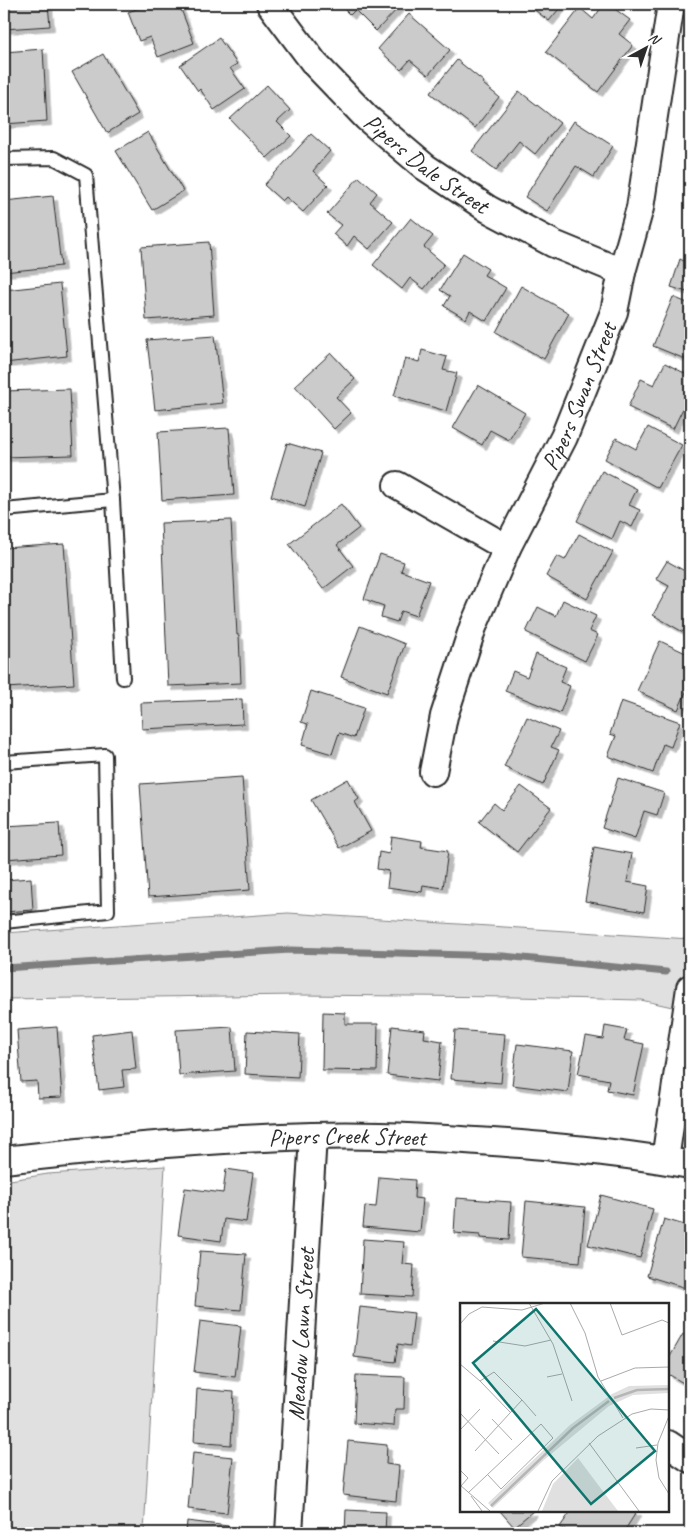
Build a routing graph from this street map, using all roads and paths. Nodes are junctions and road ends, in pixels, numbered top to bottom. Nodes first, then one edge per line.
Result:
1 (270, 4) edge
2 (671, 4) edge
3 (4, 159) edge
4 (622, 272) junction
5 (397, 485) dead end
6 (113, 500) junction
7 (4, 510) edge
8 (507, 548) junction
9 (123, 678) dead end
10 (4, 762) edge
11 (433, 772) dead end
12 (4, 922) edge
13 (690, 988) edge
14 (313, 1136) junction
15 (4, 1160) edge
16 (664, 1160) junction
17 (690, 1165) edge
18 (669, 1445) edge
19 (690, 1459) edge
20 (289, 1533) edge

1 - 4 street, Pipers Dale Street
2 - 4 street, Pipers Swan Street
3 - 6 lane
4 - 8 street, Pipers Swan Street
5 - 8 street
6 - 7 lane
6 - 9 lane
8 - 11 street, Pipers Swan Street
10 - 12 lane
13 - 16 street
14 - 15 street, Pipers Creek Street
14 - 16 street, Pipers Creek Street
14 - 20 street, Meadow Lawn Street
16 - 17 street, Pipers Creek Street
18 - 19 street

